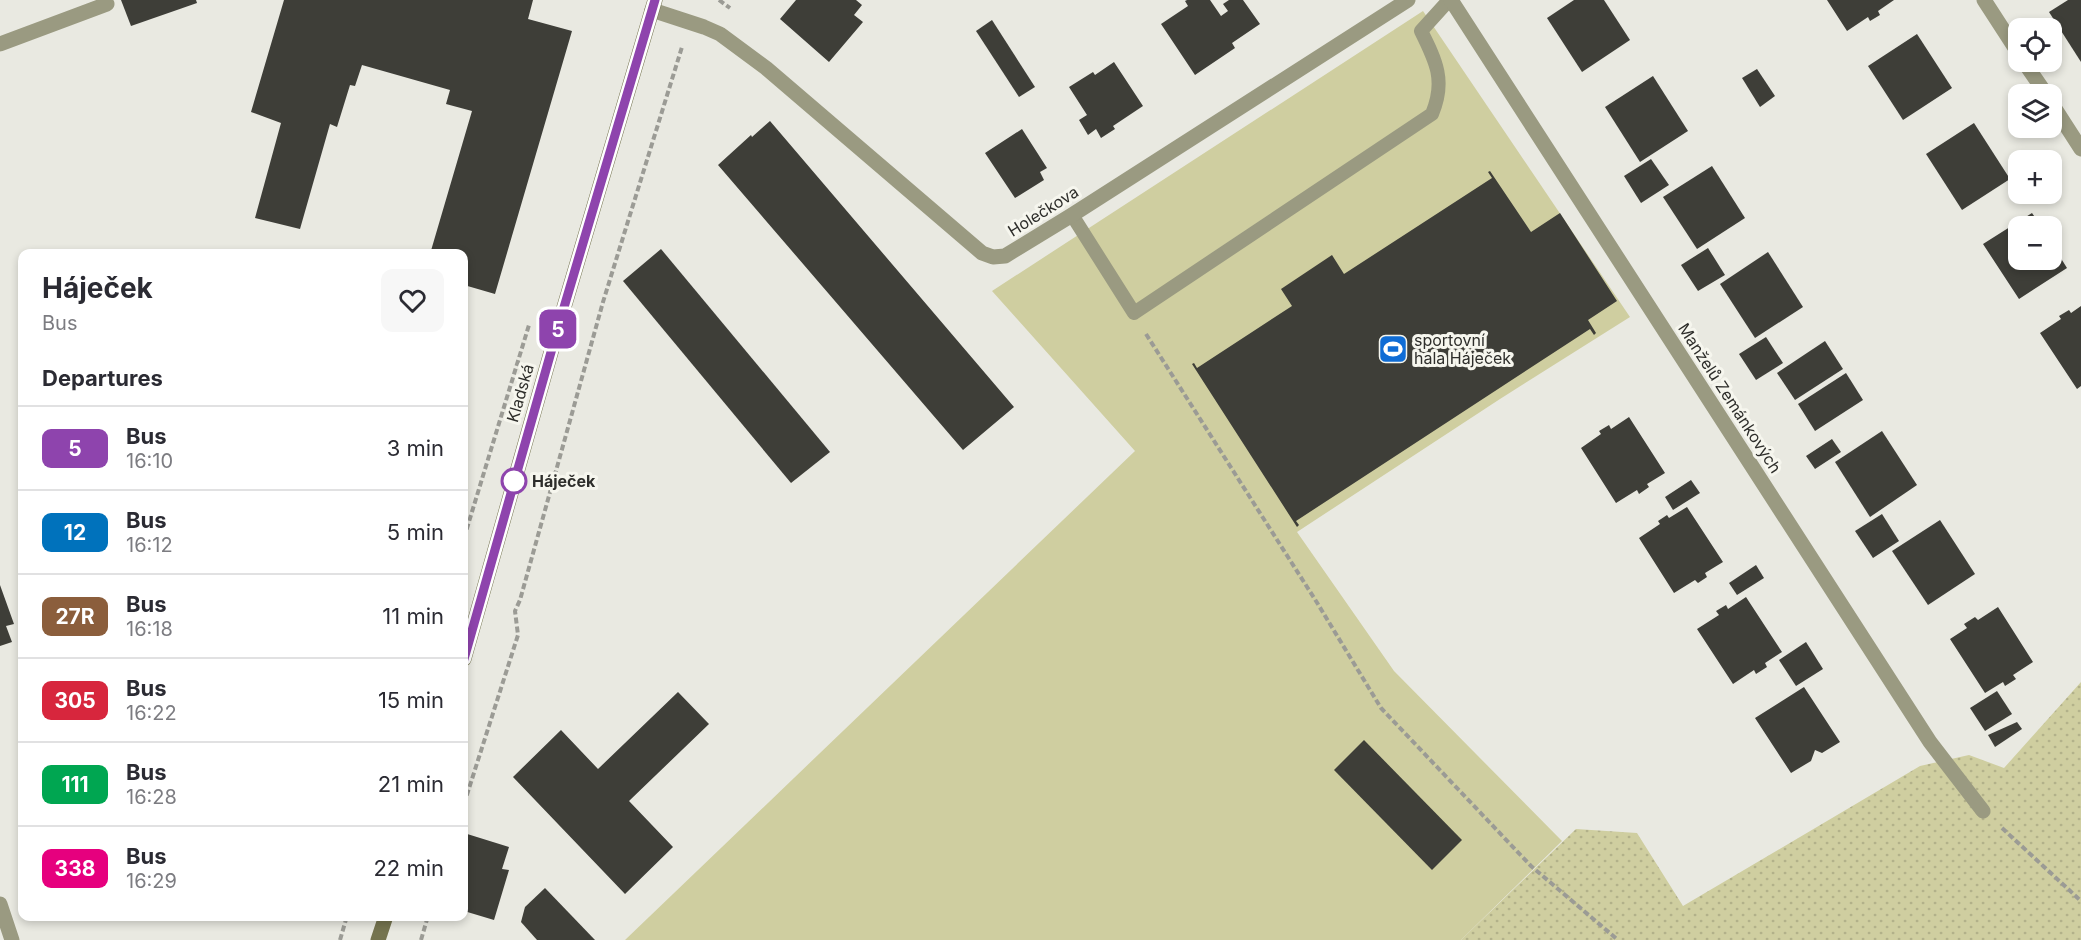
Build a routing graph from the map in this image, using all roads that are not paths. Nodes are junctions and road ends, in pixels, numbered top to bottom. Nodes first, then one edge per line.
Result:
1 (105, 0) edge
2 (1407, 0) edge
3 (1450, 0) edge
4 (1984, 0) edge
5 (653, 5) edge
6 (2008, 37) edge
7 (0, 44) edge
8 (2062, 120) edge
9 (2081, 149) edge
10 (1072, 215) junction
11 (468, 645) edge
12 (1983, 811) road end
13 (0, 904) edge
14 (384, 921) edge
15 (12, 940) edge
16 (378, 940) edge

1 - 7 street
2 - 10 street, Holečkova
3 - 10 lane
3 - 12 street, Manželů Zemánkových
4 - 6 street
5 - 10 street, Holečkova
5 - 11 main road, Kladská
8 - 9 street
13 - 15 street
14 - 16 main road

